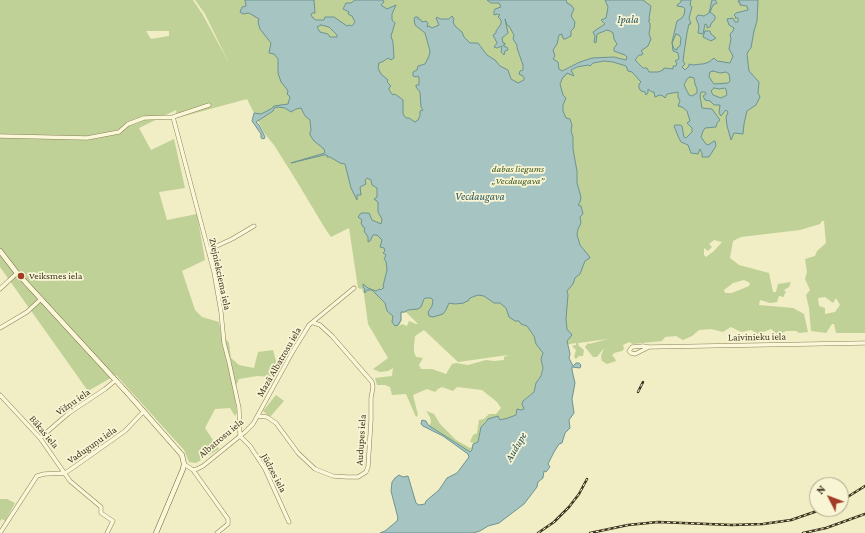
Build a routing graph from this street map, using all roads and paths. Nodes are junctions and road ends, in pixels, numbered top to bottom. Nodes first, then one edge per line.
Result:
1 (209, 105) dead end
2 (173, 117) junction
3 (0, 136) edge
4 (254, 226) dead end
5 (208, 250) junction
6 (0, 251) edge
7 (17, 273) junction
8 (354, 288) dead end
9 (0, 289) edge
10 (41, 299) junction
11 (314, 323) junction
12 (0, 328) edge
13 (865, 343) edge
14 (649, 347) junction
15 (116, 380) junction
16 (0, 395) edge
17 (144, 411) junction
18 (258, 416) junction
19 (240, 436) junction
20 (40, 438) junction
21 (184, 464) junction
22 (193, 470) junction
23 (65, 473) junction
24 (288, 522) dead end
25 (0, 533) edge
26 (108, 533) edge
27 (156, 533) edge
28 (217, 533) edge

1 - 2 street
2 - 3 street
2 - 5 street, Zvejniekciema iela
4 - 5 street
5 - 19 street, Zvejniekciema iela
6 - 7 main road
7 - 9 street
7 - 10 main road
8 - 11 street, Mazā Albatrosu iela
10 - 12 street
10 - 15 main road
11 - 18 street, Mazā Albatrosu iela
11 - 18 street, Audupes iela
13 - 14 street, Laivinieku iela
14 - 14 street, Laivinieku iela
15 - 17 main road
15 - 20 street, Vižņu iela
16 - 20 street, Bākas iela
17 - 21 main road
17 - 23 street, Vaduguņu iela
18 - 19 street, Albatrosu iela
19 - 22 street, Albatrosu iela
19 - 24 street, Jūdzes iela
20 - 23 street, Bākas iela
21 - 22 street
21 - 27 main road
22 - 28 street
23 - 25 street, Vaduguņu iela
23 - 26 street, Bākas iela

